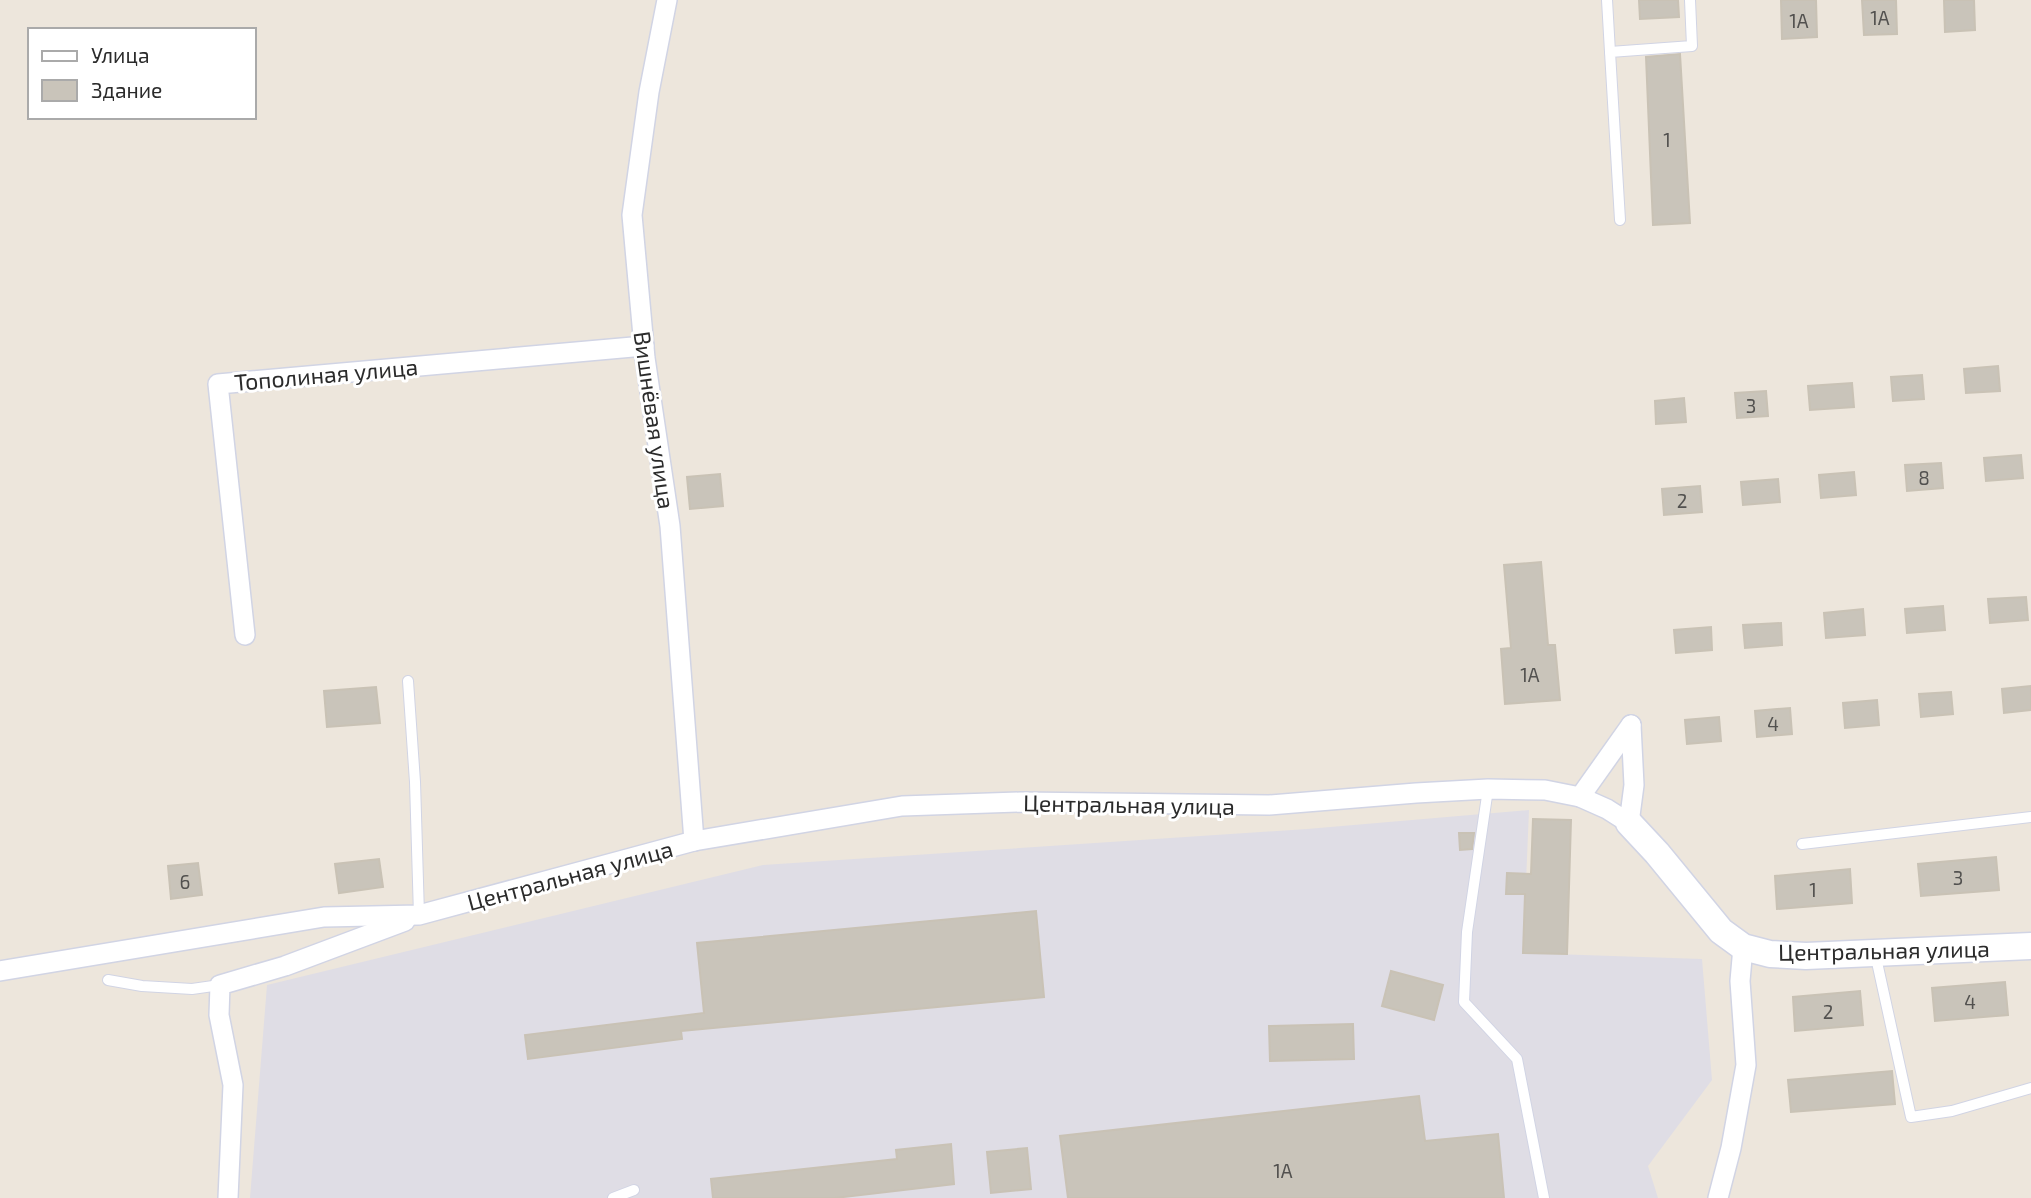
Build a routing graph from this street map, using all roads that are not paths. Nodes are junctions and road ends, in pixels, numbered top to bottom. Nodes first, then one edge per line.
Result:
1 (667, 0) edge
2 (1607, 0) edge
3 (1690, 0) edge
4 (1610, 52) junction
5 (1620, 220) dead end
6 (644, 346) junction
7 (245, 635) dead end
8 (408, 681) dead end
9 (1488, 789) junction
10 (1580, 797) junction
11 (2031, 817) edge
12 (1629, 822) junction
13 (694, 841) junction
14 (1802, 844) dead end
15 (419, 915) junction
16 (2031, 946) edge
17 (1743, 947) junction
18 (1875, 953) junction
19 (0, 971) edge
20 (107, 980) dead end
21 (220, 985) junction
22 (2031, 1088) edge
23 (635, 1190) dead end
24 (228, 1198) edge
25 (612, 1198) edge
26 (1544, 1198) edge
27 (1718, 1198) edge

1 - 6 street, Вишнёвая улица
2 - 4 lane
3 - 4 lane
4 - 5 lane
6 - 7 street, Тополиная улица
6 - 13 street, Вишнёвая улица
8 - 15 lane
9 - 10 street, Центральная улица
9 - 13 street, Центральная улица
9 - 26 lane
10 - 12 street, Центральная улица
10 - 12 street
11 - 14 lane
12 - 17 street, Центральная улица
13 - 15 street, Центральная улица
15 - 19 street, Центральная улица
15 - 21 street
16 - 18 street, Центральная улица
17 - 18 street, Центральная улица
17 - 27 street
18 - 22 lane
20 - 21 lane
21 - 24 street
23 - 25 lane

